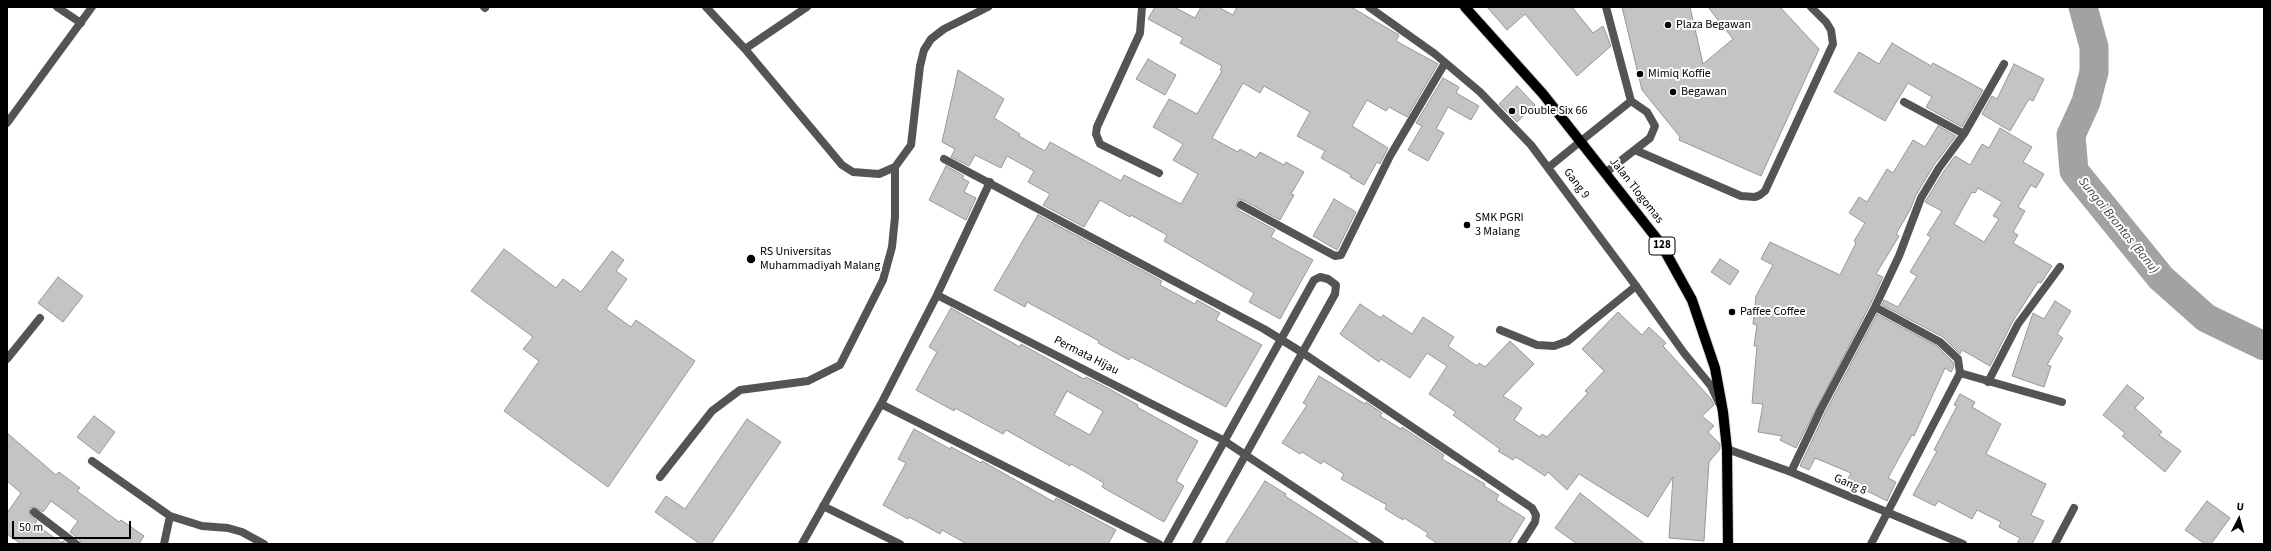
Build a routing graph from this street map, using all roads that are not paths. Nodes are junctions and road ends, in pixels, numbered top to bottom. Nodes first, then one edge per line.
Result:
1 (57, 7) edge
2 (92, 7) edge
3 (706, 7) edge
4 (808, 7) edge
5 (988, 7) edge
6 (1142, 7) edge
7 (1369, 7) edge
8 (1465, 7) edge
9 (1606, 7) edge
10 (1811, 7) edge
11 (81, 23) junction
12 (745, 49) junction
13 (1445, 63) junction
14 (2004, 64) dead end
15 (1631, 101) junction
16 (1904, 102) dead end
17 (7, 123) edge
18 (1964, 134) junction
19 (1581, 141) junction
20 (1635, 150) junction
21 (944, 158) dead end
22 (895, 167) junction
23 (1549, 168) junction
24 (1159, 173) dead end
25 (1605, 173) junction
26 (990, 182) junction
27 (1241, 206) dead end
28 (2060, 267) dead end
29 (1636, 286) junction
30 (938, 295) junction
31 (1875, 307) junction
32 (40, 318) dead end
33 (1500, 330) dead end
34 (1281, 340) junction
35 (1302, 353) junction
36 (7, 359) edge
37 (1960, 373) junction
38 (1988, 382) junction
39 (2062, 402) dead end
40 (880, 404) junction
41 (1723, 412) junction
42 (1223, 440) junction
43 (1727, 449) junction
44 (1245, 453) junction
45 (92, 461) dead end
46 (1791, 472) junction
47 (660, 477) dead end
48 (823, 506) junction
49 (2074, 508) dead end
50 (34, 512) dead end
51 (1887, 514) junction
52 (170, 516) junction
53 (76, 544) edge
54 (164, 544) edge
55 (264, 544) edge
56 (802, 544) edge
57 (900, 544) edge
58 (1159, 544) edge
59 (1167, 544) edge
60 (1196, 544) edge
61 (1380, 544) edge
62 (1521, 544) edge
63 (1728, 544) edge
64 (1871, 544) edge
65 (1963, 544) edge
66 (2055, 544) edge

1 - 11 street
2 - 11 street
3 - 12 street
4 - 12 street
5 - 22 street
6 - 24 street
7 - 13 street, Gang 9
8 - 19 main road, Jalan Tlogomas / 128
9 - 15 street
10 - 20 street
11 - 17 street
12 - 22 street
13 - 23 street, Gang 9
13 - 27 street
14 - 18 street
15 - 19 street
15 - 20 street
16 - 18 street
18 - 31 street
19 - 23 street
19 - 25 main road, Jalan Tlogomas / 128
20 - 25 street
21 - 26 street
22 - 47 street
23 - 29 street, Gang 9
25 - 41 main road, Jalan Tlogomas / 128
26 - 30 street
26 - 34 street
28 - 38 street
29 - 33 street
29 - 41 street, Gang 9
30 - 40 street
30 - 42 street, Permata Hijau
31 - 37 street
31 - 46 street
32 - 36 street
34 - 35 street
34 - 35 street
34 - 42 street
35 - 44 street
35 - 62 street
37 - 38 street
37 - 51 street
38 - 39 street
40 - 48 street
40 - 58 street
41 - 43 main road, Jalan Tlogomas / 128
42 - 44 street, Permata Hijau
42 - 59 street
43 - 46 street, Gang 8
43 - 63 main road, Jalan Tlogomas / 128
44 - 60 street
44 - 61 street, Permata Hijau
45 - 52 street
46 - 51 street, Gang 8
48 - 56 street
48 - 57 street
49 - 66 street
50 - 53 street
51 - 64 street
51 - 65 street, Gang 8
52 - 54 street
52 - 55 street

